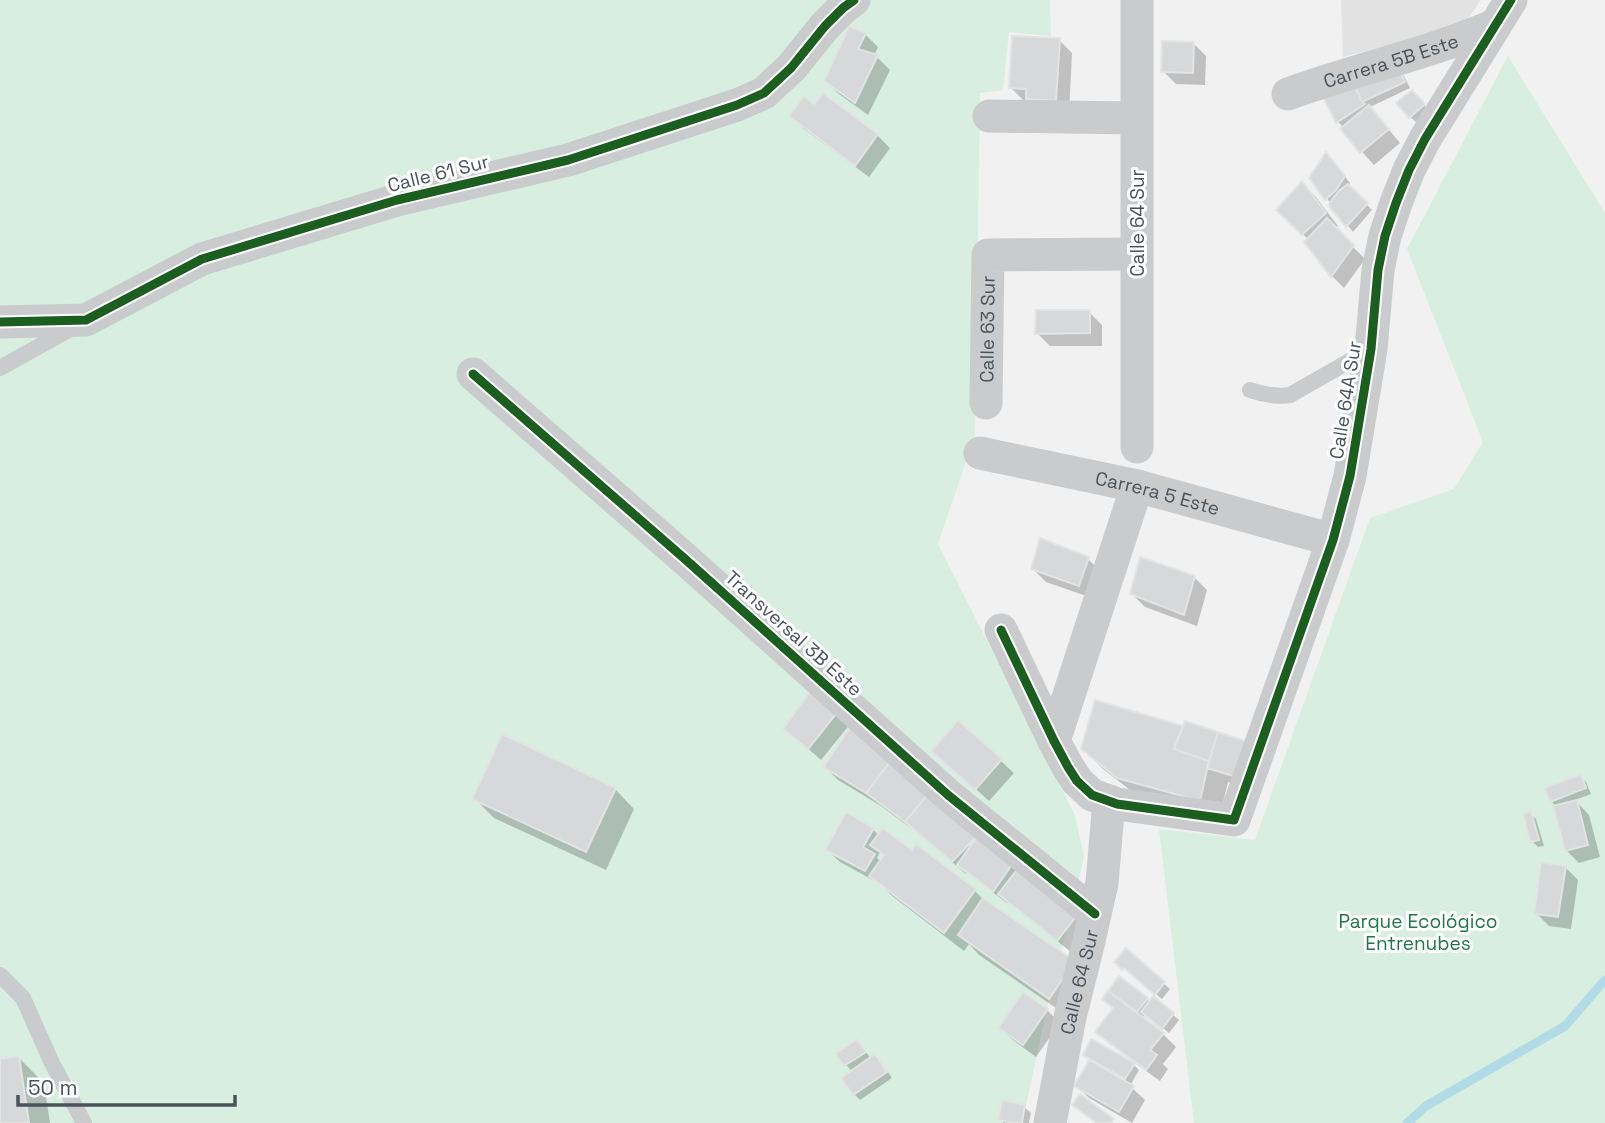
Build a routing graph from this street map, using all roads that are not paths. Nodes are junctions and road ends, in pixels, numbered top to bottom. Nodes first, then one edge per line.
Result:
1 (854, 0) edge
2 (1137, 0) edge
3 (1502, 13) edge
4 (1288, 94) dead end
5 (989, 116) dead end
6 (1136, 118) junction
7 (1136, 254) junction
8 (86, 320) junction
9 (0, 322) edge
10 (1371, 349) junction
11 (0, 368) edge
12 (473, 374) dead end
13 (1250, 390) dead end
14 (986, 403) dead end
15 (1137, 447) dead end
16 (980, 453) dead end
17 (1137, 486) junction
18 (1334, 540) junction
19 (1001, 629) dead end
20 (1061, 754) junction
21 (1109, 801) junction
22 (1095, 914) junction
23 (0, 975) edge
24 (83, 1123) edge
25 (1050, 1123) edge

1 - 8 street, Calle 61 Sur
2 - 6 street, Calle 64 Sur
3 - 4 street, Carrera 5B Este
3 - 10 street, Calle 64A Sur
5 - 6 street
6 - 7 street, Calle 64 Sur
7 - 14 street, Calle 63 Sur
7 - 15 street, Calle 64 Sur
8 - 9 street, Calle 61 Sur
8 - 11 lane
10 - 13 lane
10 - 18 street, Calle 64A Sur
12 - 22 street, Transversal 3B Este
16 - 17 street, Carrera 5 Este
17 - 18 street, Carrera 5 Este
17 - 20 street
18 - 21 street, Calle 64A Sur
19 - 20 street
20 - 21 street
21 - 22 street, Calle 64 Sur
22 - 25 street, Calle 64 Sur
23 - 24 lane

